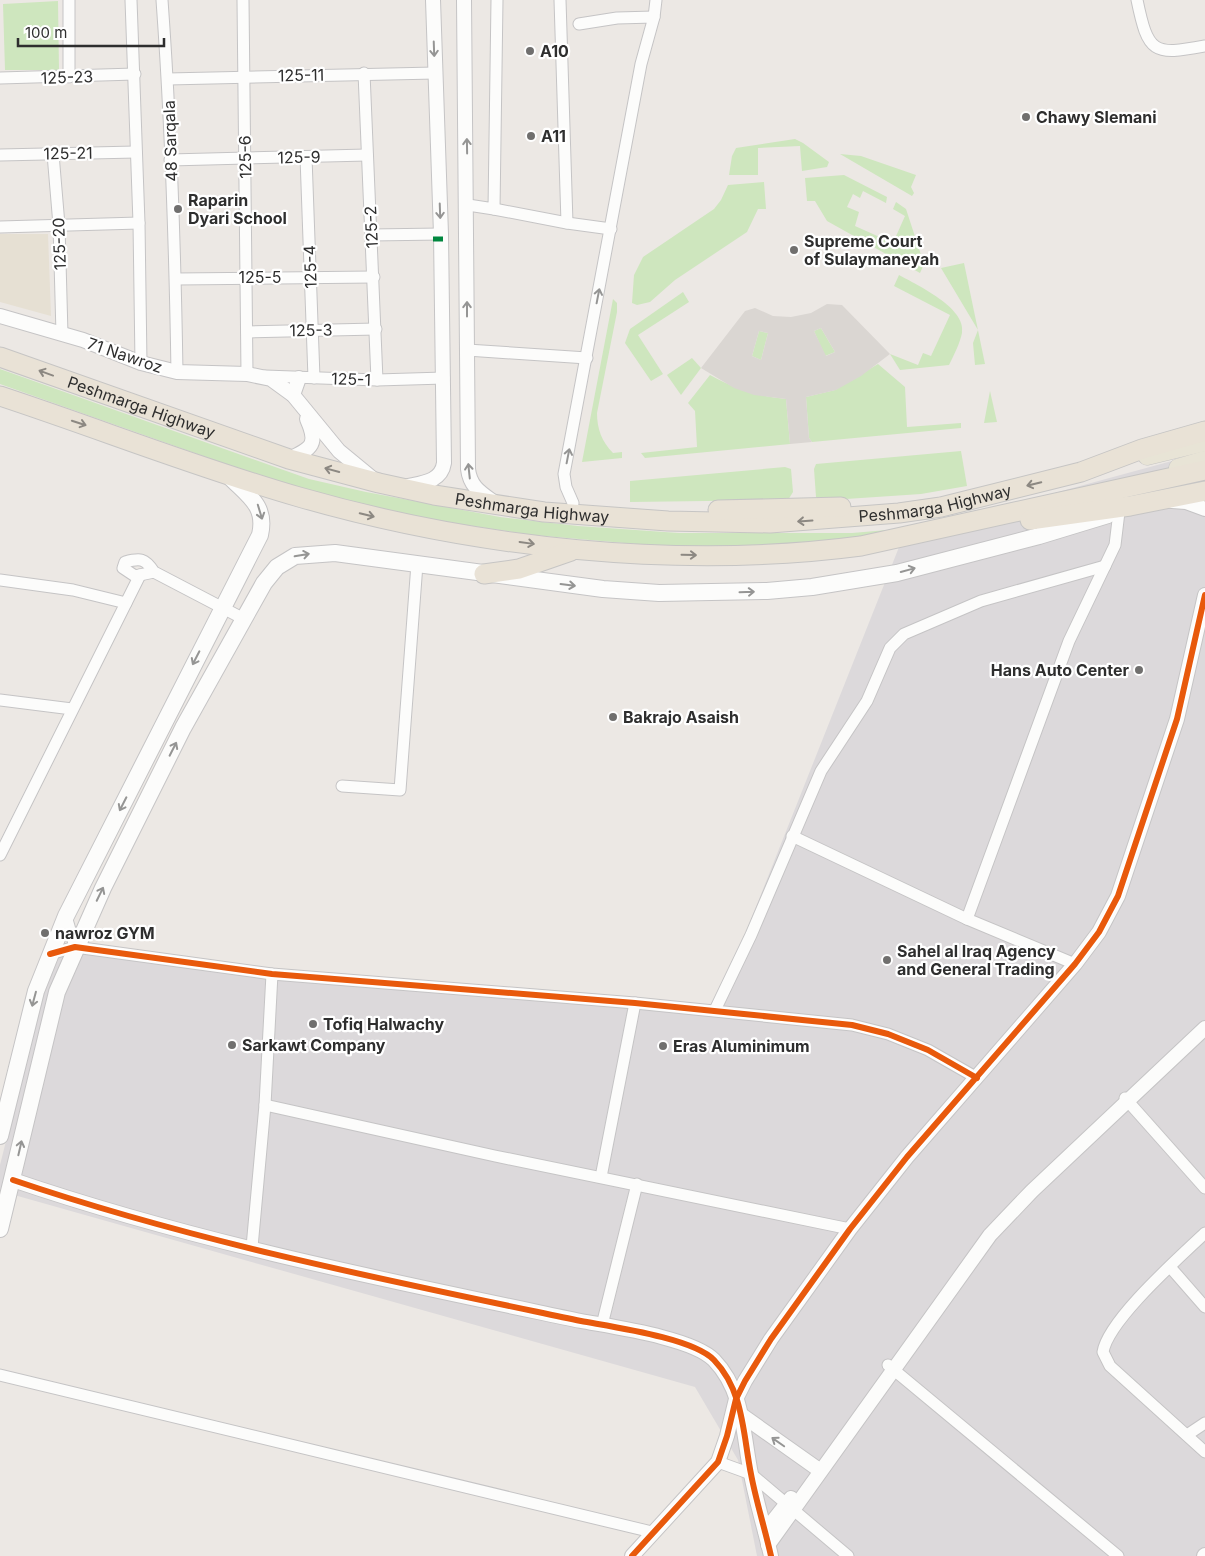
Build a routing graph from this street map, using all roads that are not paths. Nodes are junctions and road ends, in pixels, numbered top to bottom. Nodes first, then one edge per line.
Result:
1 (69, 0) edge
2 (131, 0) edge
3 (162, 0) edge
4 (243, 0) edge
5 (433, 0) edge
6 (464, 0) edge
7 (497, 0) edge
8 (560, 0) edge
9 (656, 0) edge
10 (1137, 0) edge
11 (654, 17) junction
12 (579, 24) dead end
13 (1205, 46) edge
14 (435, 73) junction
15 (135, 74) junction
16 (364, 74) junction
17 (70, 77) junction
18 (244, 77) junction
19 (0, 78) edge
20 (168, 78) junction
21 (136, 152) junction
22 (53, 154) junction
23 (0, 155) edge
24 (367, 155) junction
25 (306, 157) junction
26 (245, 158) junction
27 (170, 160) junction
28 (468, 205) junction
29 (494, 209) junction
30 (0, 216) edge
31 (139, 223) junction
32 (567, 223) junction
33 (59, 225) junction
34 (0, 227) edge
35 (611, 229) junction
36 (441, 234) junction
37 (371, 235) junction
38 (246, 277) junction
39 (310, 277) junction
40 (374, 277) junction
41 (176, 278) junction
42 (0, 316) edge
43 (376, 329) junction
44 (312, 330) junction
45 (247, 332) junction
46 (62, 334) junction
47 (467, 350) junction
48 (0, 357) edge
49 (587, 358) junction
50 (141, 363) junction
51 (177, 372) junction
52 (252, 374) junction
53 (299, 378) junction
54 (314, 378) junction
55 (444, 378) junction
56 (377, 380) junction
57 (293, 395) junction
58 (0, 396) edge
59 (444, 402) junction
60 (468, 403) junction
61 (302, 406) junction
62 (1205, 431) edge
63 (1205, 442) edge
64 (289, 458) junction
65 (1205, 460) edge
66 (1205, 470) edge
67 (1081, 472) junction
68 (230, 476) junction
69 (379, 483) junction
70 (401, 488) junction
71 (1205, 491) edge
72 (482, 494) junction
73 (434, 495) junction
74 (1158, 501) junction
75 (573, 503) junction
76 (500, 506) junction
77 (1036, 508) junction
78 (1205, 508) edge
79 (1119, 512) junction
80 (899, 514) junction
81 (898, 539) junction
82 (586, 549) junction
83 (417, 564) junction
84 (1105, 566) junction
85 (154, 572) junction
86 (484, 574) junction
87 (140, 575) junction
88 (0, 580) edge
89 (1205, 595) edge
90 (126, 603) junction
91 (221, 608) junction
92 (244, 620) junction
93 (0, 700) edge
94 (72, 709) junction
95 (342, 786) dead end
96 (792, 836) junction
97 (0, 855) edge
98 (69, 910) junction
99 (90, 915) junction
100 (967, 919) junction
101 (75, 947) junction
102 (50, 954) junction
103 (1075, 964) junction
104 (43, 969) junction
105 (272, 974) junction
106 (62, 976) junction
107 (635, 1003) junction
108 (715, 1010) junction
109 (1202, 1027) edge
110 (977, 1078) junction
111 (1127, 1100) junction
112 (265, 1105) junction
113 (0, 1136) edge
114 (602, 1177) junction
115 (13, 1180) junction
116 (637, 1184) junction
117 (1205, 1188) edge
118 (850, 1229) junction
119 (0, 1230) edge
120 (1205, 1233) edge
121 (252, 1247) junction
122 (1170, 1267) junction
123 (1205, 1307) edge
124 (602, 1325) junction
125 (892, 1368) junction
126 (0, 1375) edge
127 (736, 1399) junction
128 (742, 1416) junction
129 (1205, 1423) edge
130 (1187, 1435) junction
131 (1205, 1452) edge
132 (718, 1462) junction
133 (815, 1467) junction
134 (751, 1474) junction
135 (790, 1507) junction
136 (652, 1532) junction
137 (768, 1544) edge
138 (632, 1556) edge
139 (848, 1556) edge
140 (1118, 1556) edge

1 - 17 street
2 - 15 street
3 - 20 street, 48 Sarqala
4 - 18 street, 125-6
5 -> 14 street
28 -> 6 street
7 - 29 street
8 - 32 street
9 - 11 street
10 - 13 street
11 - 12 street
11 - 35 street
14 - 16 street, 125-11
14 -> 36 street
15 - 17 street, 125-23
15 - 21 street
16 - 18 street, 125-11
16 - 24 street, 125-2
17 - 19 street, 125-23
18 - 20 street, 125-11
18 - 26 street, 125-6
20 - 27 street, 48 Sarqala
21 - 22 street, 125-21
21 - 31 street
22 - 23 street, 125-21
22 - 33 street, 125-20
24 - 25 street, 125-9
24 - 37 street, 125-2
25 - 26 street, 125-9
25 - 39 street, 125-4
26 - 27 street, 125-9
26 - 38 street, 125-6
27 - 41 street, 48 Sarqala
28 - 29 street
47 -> 28 street
29 - 32 street
30 - 34 street
31 - 33 street
31 - 50 street
32 - 35 street
33 - 34 street
33 - 46 street, 125-20
49 -> 35 street
36 - 37 street
36 - 55 street
37 - 40 street, 125-2
38 - 39 street, 125-5
38 - 41 street, 125-5
38 - 45 street, 125-6
39 - 40 street, 125-5
39 - 44 street, 125-4
40 - 43 street, 125-2
41 - 51 street, 48 Sarqala
42 - 46 street, 71 Nawroz
43 - 44 street, 125-3
43 - 56 street, 125-2
44 - 45 street, 125-3
44 - 54 street, 125-4
45 - 52 street, 125-6
46 - 50 street, 71 Nawroz
47 - 49 street
47 - 60 street
64 -> 48 highway, Peshmarga Highway
75 -> 49 street
50 - 51 street, 71 Nawroz
51 - 52 street, 71 Nawroz
52 - 53 street, 125-1
52 - 57 street, 71 Nawroz
53 - 54 street, 125-1
53 - 57 street
54 - 56 street, 125-1
55 - 56 street, 125-1
55 - 59 street
57 - 61 street, 71 Nawroz
58 -> 68 highway, Peshmarga Highway
59 - 60 street
59 - 70 street
72 -> 60 street
61 - 64 street, 71 Nawroz
61 - 69 street, 71 Nawroz
62 - 67 highway, Peshmarga Highway
63 - 67 main road
69 -> 64 highway, Peshmarga Highway
65 - 77 main road
66 - 77 highway, Peshmarga Highway
67 -> 80 highway, Peshmarga Highway
68 -> 82 highway, Peshmarga Highway
68 -> 91 main road
69 - 70 highway, Peshmarga Highway
70 - 73 highway, Peshmarga Highway
71 - 74 highway
72 - 73 highway
72 - 75 highway
72 - 76 street
73 - 76 highway, Peshmarga Highway
74 - 78 street
74 - 79 main road
74 - 81 highway
75 - 80 highway
80 -> 76 highway, Peshmarga Highway
77 - 81 highway, Peshmarga Highway
79 - 84 street
86 -> 79 main road
82 -> 81 highway, Peshmarga Highway
82 - 86 highway
83 - 86 main road
92 -> 83 main road
83 - 95 street
84 - 96 street
84 - 100 street
85 - 87 street
85 - 87 street
85 - 91 street
87 - 90 street
88 - 90 street
89 - 103 street
90 - 94 street
91 - 92 street
91 -> 98 main road
99 -> 92 main road
93 - 94 street
94 - 97 street
96 - 100 street
96 - 108 street
98 - 99 main road
98 - 101 street
98 - 102 main road
99 - 101 main road
100 - 103 street
101 - 102 street
101 - 105 street
101 - 106 main road
102 - 104 main road
103 - 110 street
104 - 106 main road
104 -> 113 main road
105 - 107 street
105 - 112 street
115 -> 106 main road
107 - 108 street
107 - 114 street
108 - 110 street
109 - 111 street
110 - 118 street
111 - 117 street
111 - 125 street
112 - 114 street
112 - 121 street
114 - 116 street
115 - 119 main road
115 - 121 street
116 - 118 street
116 - 124 street
118 - 127 street
120 - 122 street
121 - 124 street
122 - 123 street
122 - 130 street
124 - 127 street
125 - 133 street
125 - 135 street
125 - 140 street
126 - 136 street
127 - 128 street
127 - 132 street
133 -> 128 street
128 - 134 street
129 - 130 street
130 - 131 street
132 - 134 street
132 - 136 street
133 - 135 street
134 - 135 street
134 - 137 street
135 - 137 street
135 - 139 street
136 - 138 street

